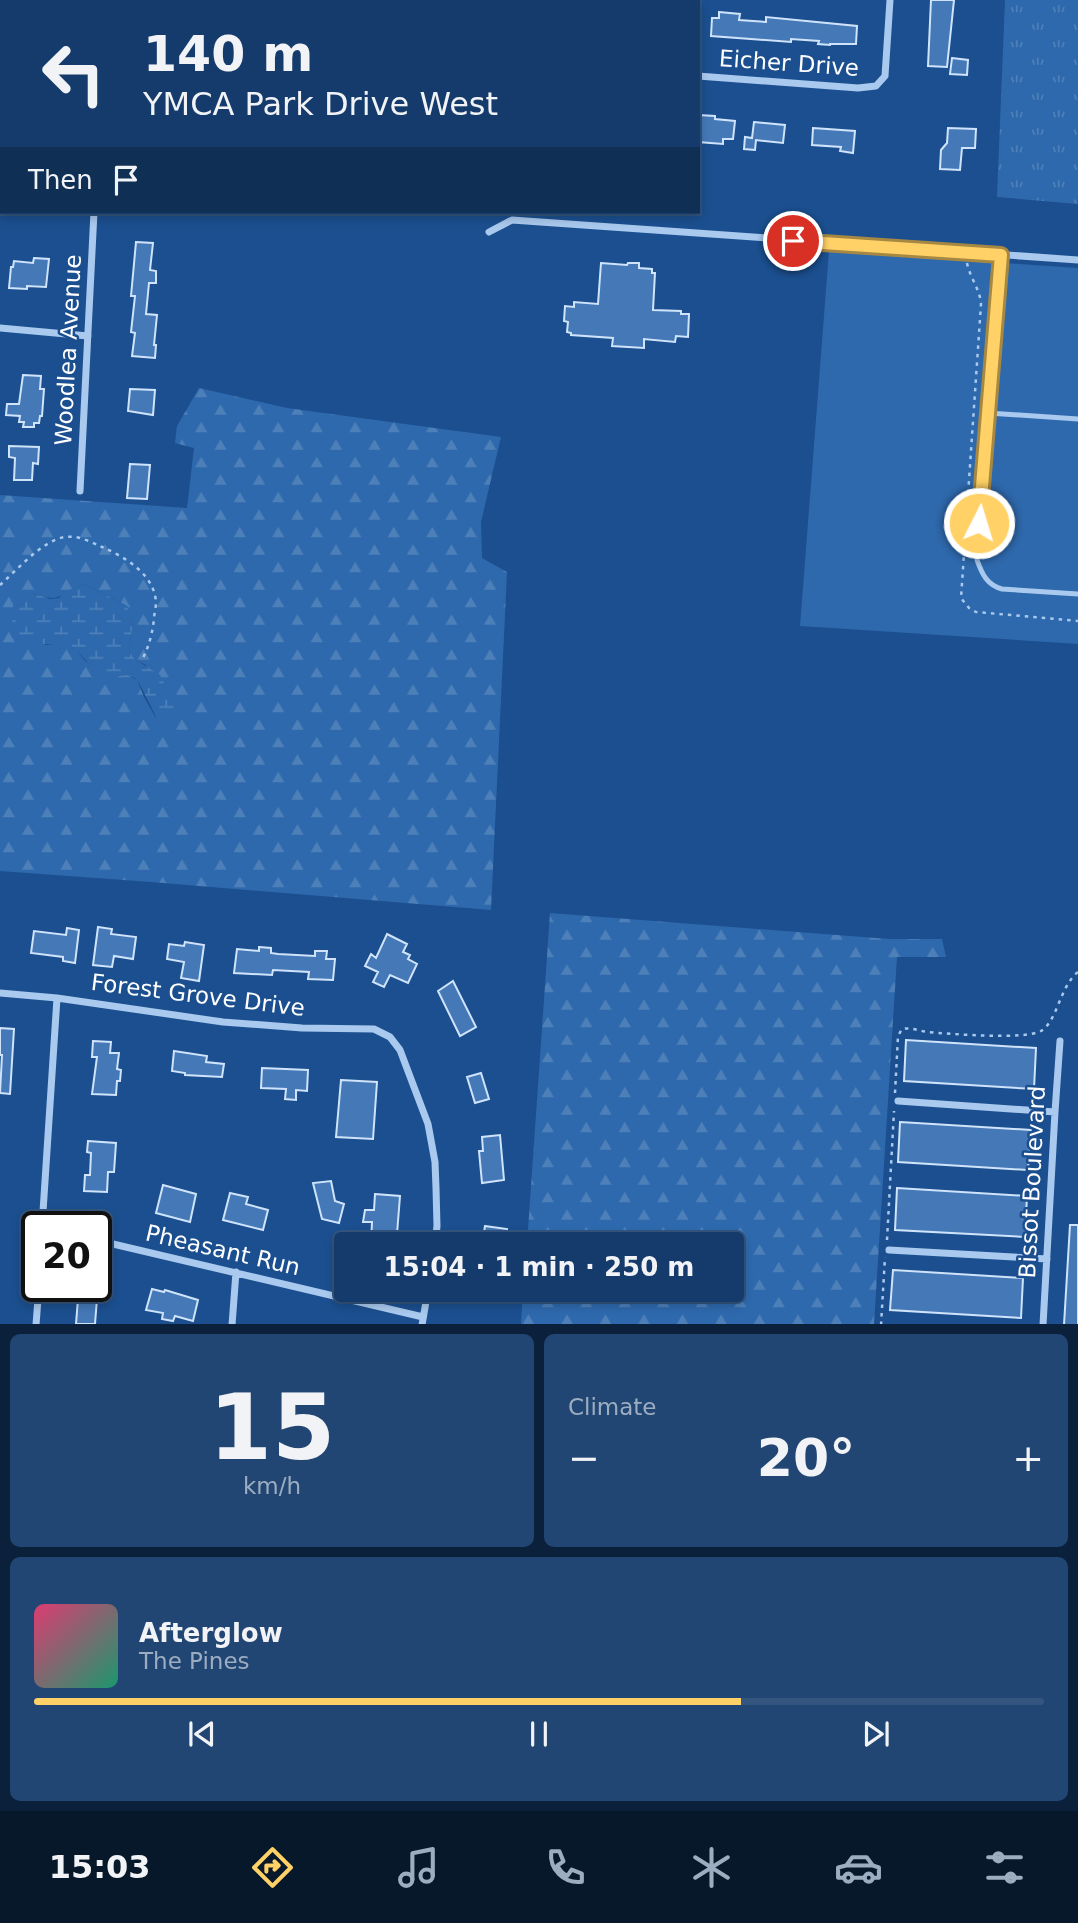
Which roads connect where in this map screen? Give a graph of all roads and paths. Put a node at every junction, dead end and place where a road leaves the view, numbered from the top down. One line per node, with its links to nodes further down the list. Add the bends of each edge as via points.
1 (890, 0): 2 (street, Eicher Drive, via 885,76 876,86)
2 (700, 76)
3 (94, 214): 8 (street, Woodlea Avenue)
4 (489, 232): 5 (street, via 512,220)
5 (1001, 255): 6 (street); 9 (lane)
6 (1078, 260)
7 (0, 328): 8 (street)
8 (88, 337): 11 (street, Woodlea Avenue)
9 (988, 413): 10 (lane); 13 (lane, via 977,546 981,572 1002,589)
10 (1078, 419)
11 (80, 491)
12 (0, 584): 14 (path, via 41,547 65,537 85,539 120,554 149,581 156,601 151,642)
13 (1078, 594)
14 (142, 660)
15 (0, 993): 16 (street, Forest Grove Drive)
16 (57, 998): 20 (street); 21 (street, Forest Grove Drive, via 223,1022 374,1029 390,1037 400,1050 428,1124 435,1162)
17 (1060, 1041): 19 (street, Bissot Boulevard)
18 (898, 1101): 19 (street)
19 (1055, 1112): 24 (street, Bissot Boulevard)
20 (43, 1211)
21 (436, 1232)
22 (112, 1244): 25 (street, Pheasant Run)
23 (889, 1250): 24 (street)
24 (1047, 1259): 31 (street, Bissot Boulevard)
25 (236, 1272): 28 (street, Pheasant Run); 30 (street)
26 (37, 1302): 29 (street)
27 (426, 1302): 28 (street)
28 (423, 1321)
29 (36, 1324)
30 (232, 1324)
31 (1043, 1324)

